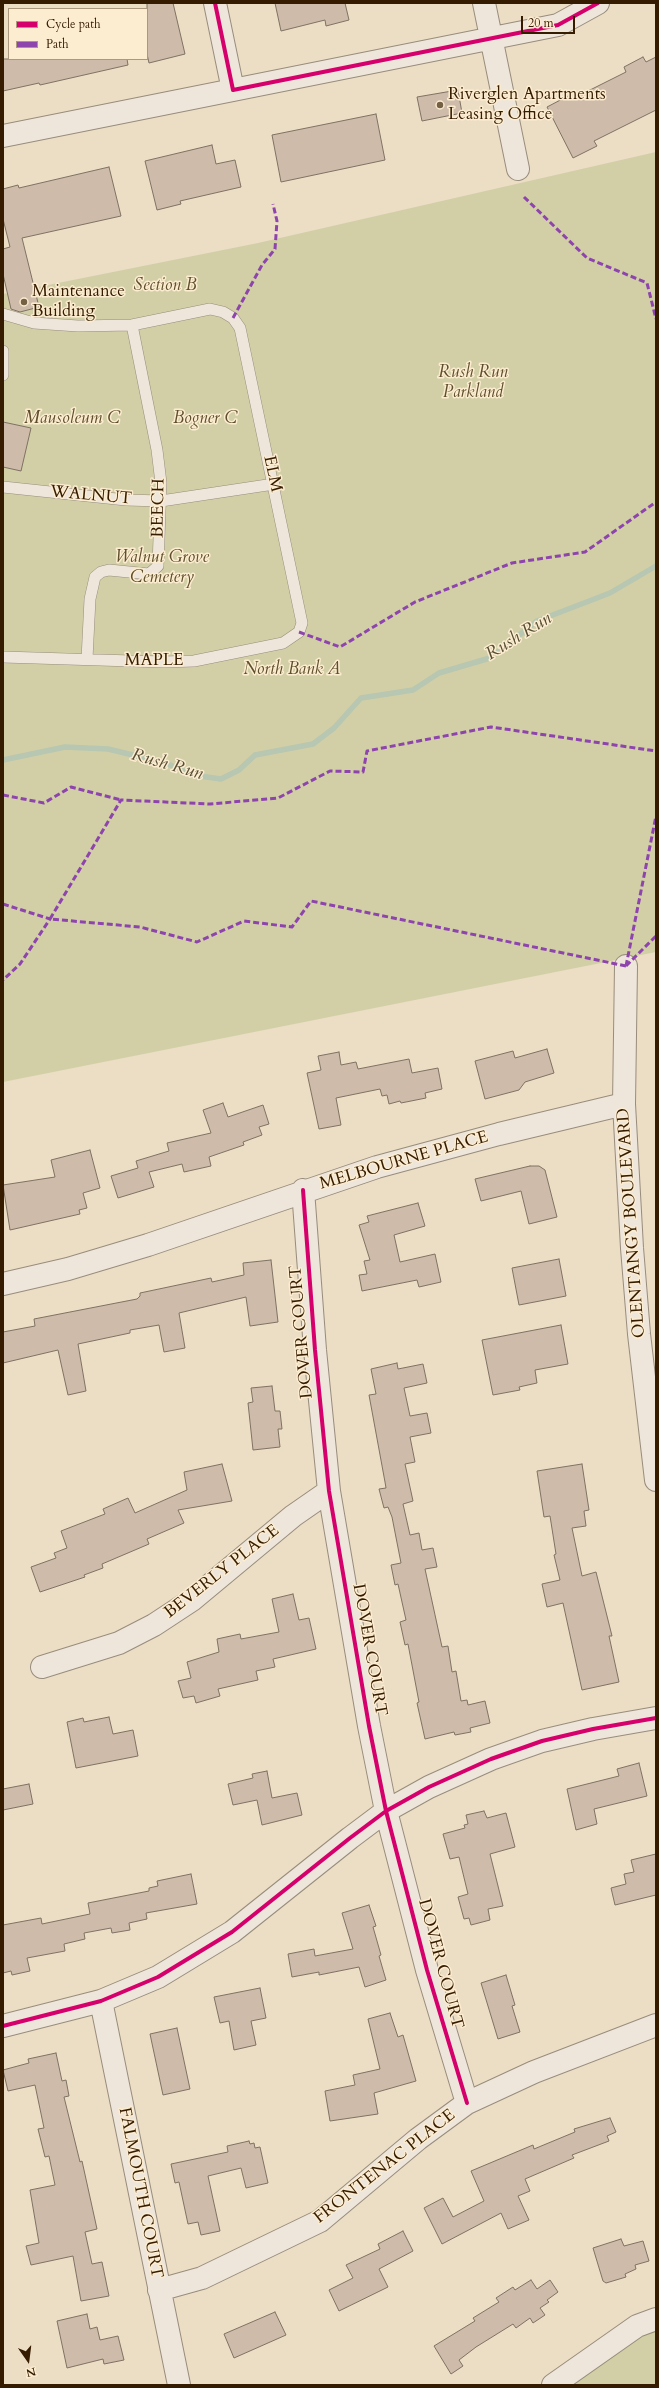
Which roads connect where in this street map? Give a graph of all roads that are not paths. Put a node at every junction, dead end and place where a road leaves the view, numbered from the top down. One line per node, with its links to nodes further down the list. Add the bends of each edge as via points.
1 (215, 3): 5 (street)
2 (484, 3): 4 (street)
3 (598, 3): 4 (street, via 558,25)
4 (492, 38): 5 (street); 7 (street)
5 (232, 90): 6 (street)
6 (3, 136)
7 (518, 169)
8 (3, 314): 9 (lane, via 34,323)
9 (132, 325): 12 (lane, ELM, via 210,309 233,318 240,328); 14 (lane, BEECH, via 157,450)
10 (3, 351): 11 (lane)
11 (3, 375)
12 (274, 484): 14 (lane, WALNUT); 15 (lane, ELM, via 298,596 302,623)
13 (3, 487): 14 (lane, WALNUT, via 126,500)
14 (161, 501): 17 (lane, BEECH, via 158,566 154,571 142,574 109,570 101,572 95,578 90,599)
15 (299, 632): 17 (lane, MAPLE, via 293,638 270,647 194,661)
16 (3, 657): 17 (lane, MAPLE)
17 (87, 659)
18 (626, 966): 19 (street, OLENTANGY BOULEVARD)
19 (624, 1104): 20 (street, MELBOURNE PLACE, via 491,1136); 22 (street, OLENTANGY BOULEVARD, via 639,1334)
20 (304, 1190): 21 (street, MELBOURNE PLACE, via 148,1246); 23 (street, DOVER COURT, via 315,1350)
21 (3, 1284)
22 (656, 1480)
23 (329, 1492): 24 (street, BEVERLY PLACE, via 293,1516 192,1600 154,1625 119,1643); 26 (street, DOVER COURT)
24 (42, 1667)
25 (656, 1718): 26 (street, via 593,1729 491,1758 429,1787)
26 (386, 1812): 27 (street, via 232,1932 158,1977); 30 (street, DOVER COURT, via 426,1970)
27 (101, 2001): 28 (street); 31 (street, FALMOUTH COURT)
28 (3, 2026)
29 (656, 2026): 30 (street, FRONTENAC PLACE, via 534,2072)
30 (467, 2103): 31 (street, FRONTENAC PLACE, via 418,2139 320,2221 202,2278)
31 (160, 2290): 33 (street, FALMOUTH COURT)
32 (656, 2319): 34 (street, via 637,2326)
33 (179, 2385)
34 (553, 2385)

